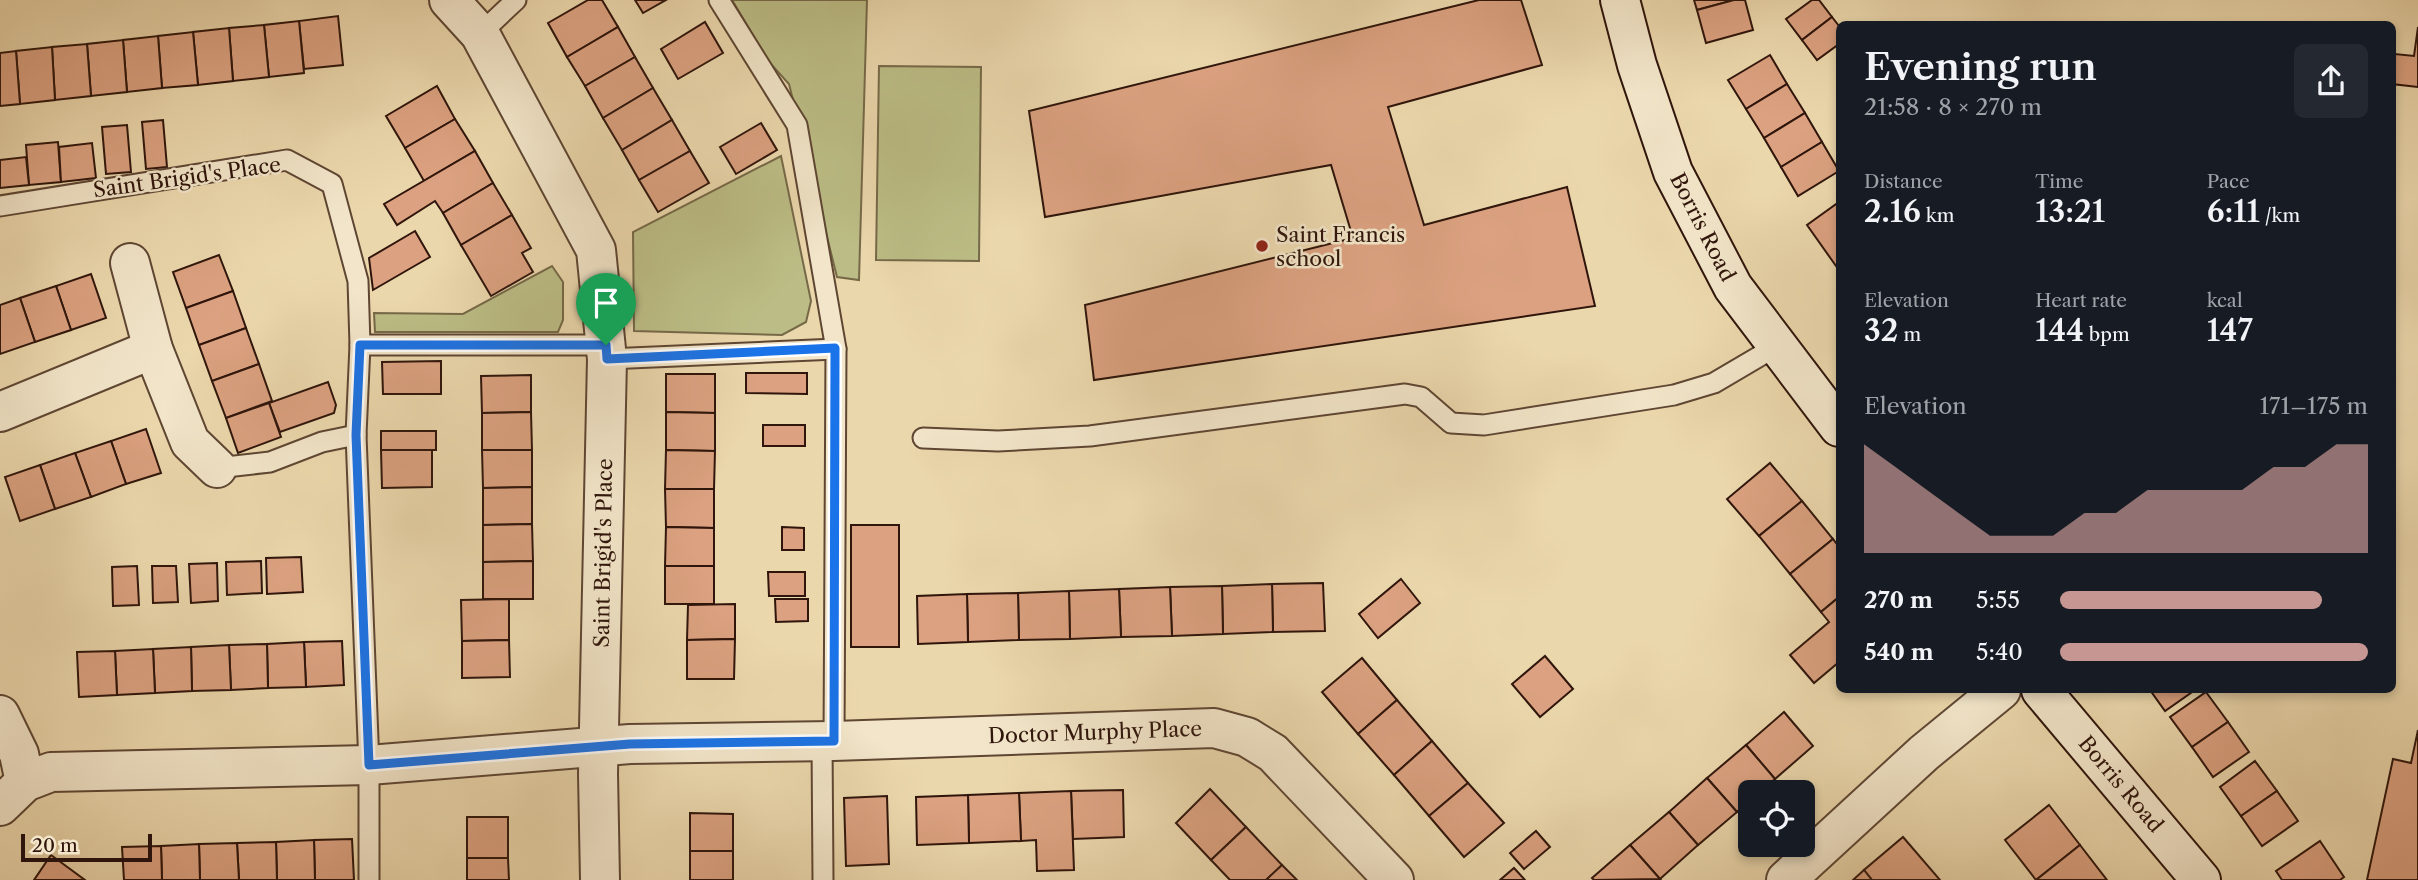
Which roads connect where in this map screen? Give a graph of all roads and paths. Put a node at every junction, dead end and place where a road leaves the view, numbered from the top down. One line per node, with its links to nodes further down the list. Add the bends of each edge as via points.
1 (449, 0): 5 (street, Saint Brigid's Place)
2 (516, 0): 5 (lane)
3 (719, 0): 10 (lane, via 797,125)
4 (1620, 0): 9 (street, Borris Road, via 1673,172 1733,287)
5 (480, 34): 12 (street, Saint Brigid's Place, via 596,250)
6 (0, 206): 8 (lane, Saint Brigid's Place, via 287,160 332,184 358,281)
7 (130, 263): 11 (street)
8 (360, 345): 12 (lane); 15 (lane, Saint Brigid's Place)
9 (1777, 346): 14 (street, Borris Road); 16 (lane, via 1714,383 1674,396 1484,425 1451,423 1421,397 1405,394 1090,436 998,441)
10 (835, 348): 12 (lane); 21 (lane)
11 (153, 349): 13 (street); 17 (street, via 190,442)
12 (607, 352): 22 (street, Saint Brigid's Place)
13 (0, 412)
14 (1836, 423)
15 (356, 435): 17 (lane, via 322,442 270,462); 23 (lane, Saint Brigid's Place)
16 (923, 438)
17 (217, 468)
18 (1997, 693): 29 (street, via 1924,753)
19 (2044, 693): 30 (street, Borris Road)
20 (0, 715): 24 (street, via 19,754)
21 (840, 740): 22 (street); 27 (lane); 28 (street, Doctor Murphy Place, via 1214,728 1247,737 1273,752)
22 (598, 747): 23 (street); 26 (street, Saint Brigid's Place)
23 (369, 765): 24 (street, via 51,772); 25 (lane, Saint Brigid's Place)
24 (12, 794)
25 (369, 880)
26 (600, 880)
27 (823, 880)
28 (1394, 880)
29 (1786, 880)
30 (2201, 880)

